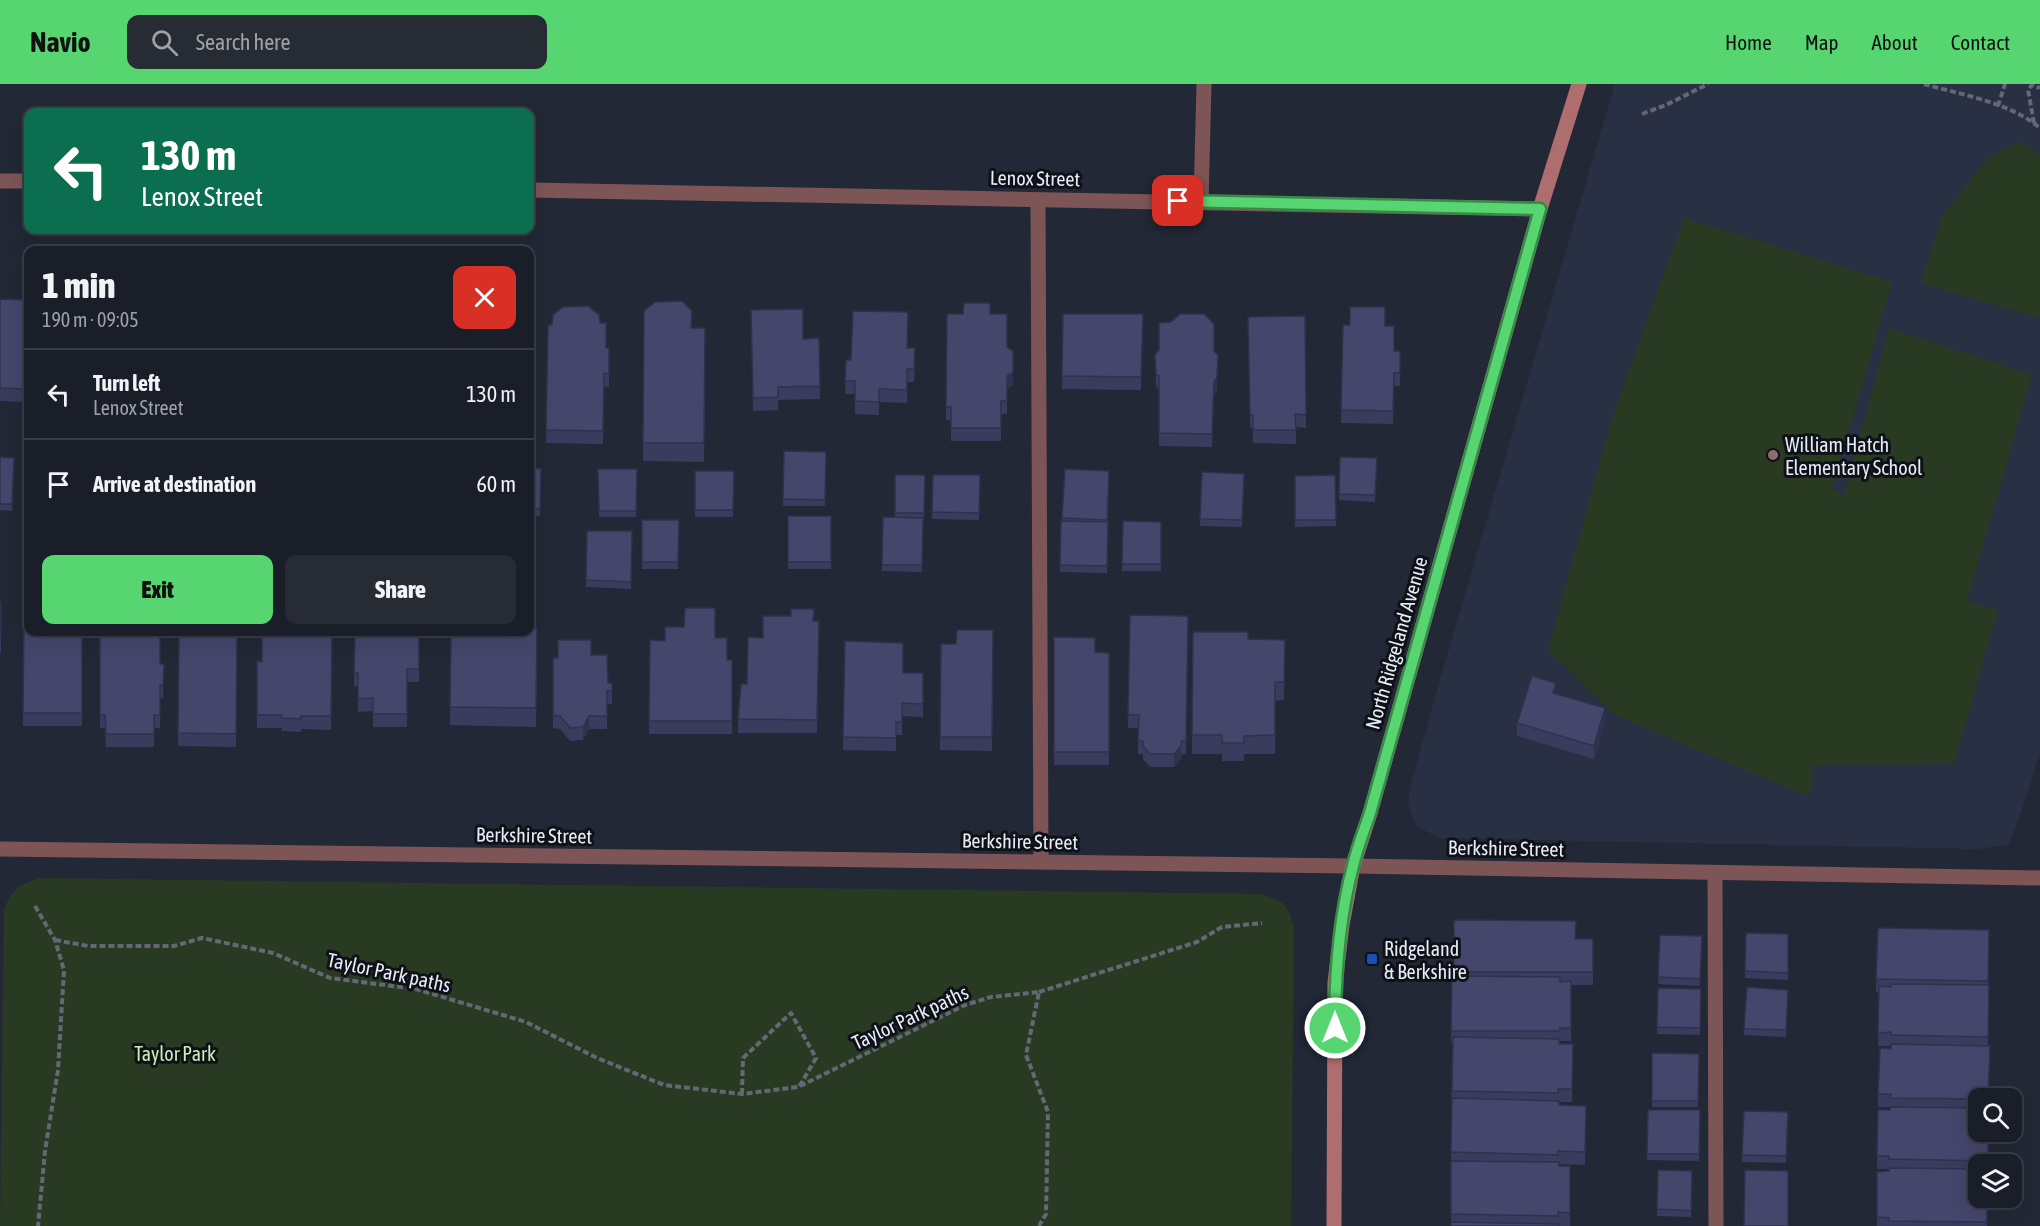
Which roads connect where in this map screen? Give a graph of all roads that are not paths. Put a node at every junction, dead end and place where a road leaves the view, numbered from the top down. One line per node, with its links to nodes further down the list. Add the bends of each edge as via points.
1 (1204, 84): 7 (street)
2 (1579, 84): 8 (street, North Ridgeland Avenue)
3 (0, 181): 4 (street)
4 (24, 181)
5 (534, 190): 6 (street, Lenox Street)
6 (1038, 200): 7 (street, Lenox Street); 10 (street)
7 (1202, 201): 8 (street, Lenox Street)
8 (1540, 209): 11 (street, North Ridgeland Avenue)
9 (0, 849): 10 (street, Berkshire Street)
10 (1041, 862): 11 (street, Berkshire Street)
11 (1353, 866): 12 (street, Berkshire Street); 14 (street, North Ridgeland Avenue, via 1335,983)
12 (1715, 873): 13 (street, Berkshire Street); 15 (street)
13 (2040, 878)
14 (1334, 1226)
15 (1716, 1226)

